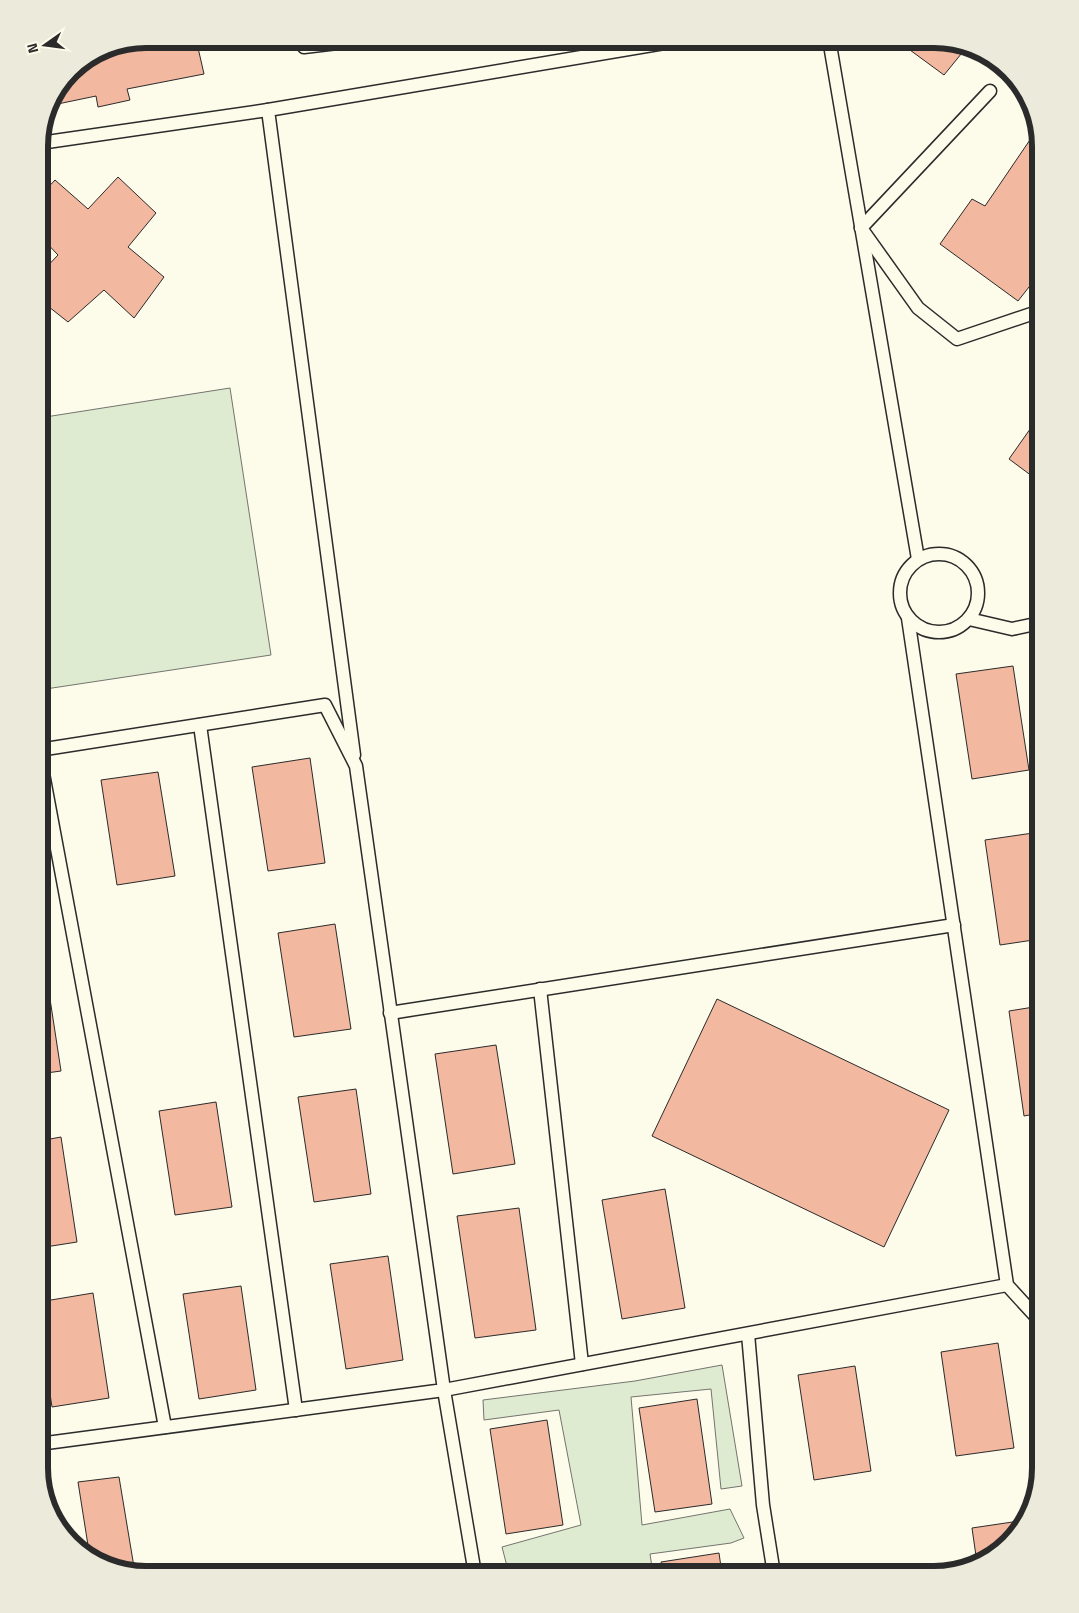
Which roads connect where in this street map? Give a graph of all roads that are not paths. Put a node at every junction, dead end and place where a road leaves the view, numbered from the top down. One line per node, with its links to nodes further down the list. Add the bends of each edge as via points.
1 (635, 48): 4 (lane)
2 (831, 48): 6 (lane)
3 (990, 91): 6 (lane)
4 (268, 110): 5 (lane); 14 (lane)
5 (48, 142)
6 (861, 228): 7 (lane, via 918,308 957,339); 8 (lane)
7 (1032, 314)
8 (918, 560): 9 (lane, via 902,580 902,606); 10 (lane, via 929,555 954,556 973,572 979,596)
9 (908, 618): 10 (lane, via 928,631 939,632 950,631); 16 (lane)
10 (969, 619): 11 (lane, via 1012,629)
11 (1032, 625)
12 (200, 725): 13 (lane); 14 (lane, via 325,705); 24 (lane)
13 (48, 750)
14 (356, 767): 18 (lane)
15 (48, 799): 25 (lane)
16 (954, 925): 17 (lane); 19 (lane)
17 (540, 990): 18 (lane); 22 (lane)
18 (390, 1013): 23 (lane)
19 (1007, 1285): 20 (lane); 21 (lane)
20 (1032, 1312)
21 (748, 1334): 22 (lane); 28 (lane, via 763,1506)
22 (582, 1364): 23 (lane)
23 (444, 1390): 24 (lane); 27 (lane)
24 (296, 1410): 25 (lane)
25 (165, 1427): 26 (lane)
26 (48, 1443)
27 (474, 1565)
28 (773, 1566)

